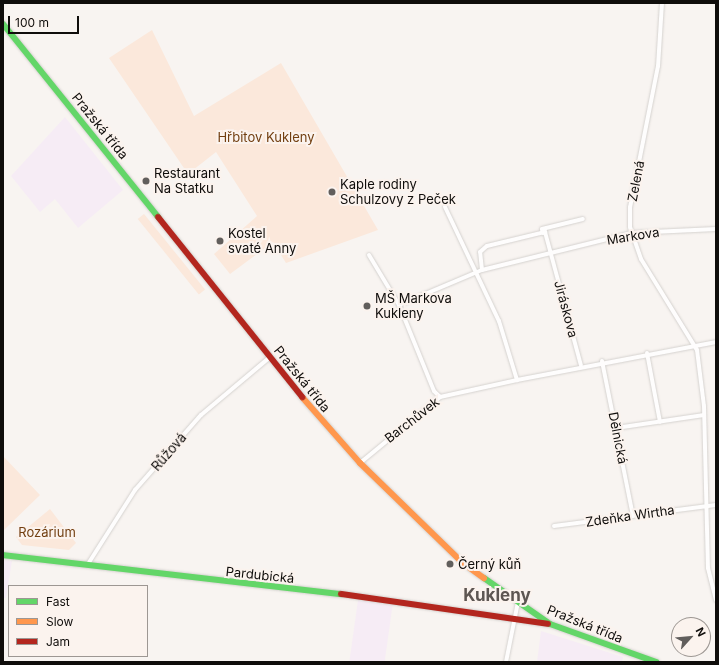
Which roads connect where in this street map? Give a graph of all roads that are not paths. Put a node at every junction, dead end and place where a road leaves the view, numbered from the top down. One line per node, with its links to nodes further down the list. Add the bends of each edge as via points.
1 (662, 3): 7 (street, Zelená, via 658,66 630,207)
2 (3, 24): 16 (street, Pražská třída)
3 (445, 207): 11 (street)
4 (583, 219): 6 (street, via 542,228)
5 (716, 229): 7 (street, Markova)
6 (543, 233): 8 (street); 10 (street, via 486,246 480,252)
7 (631, 234): 8 (street, Markova); 14 (street, Zelená, via 644,265)
8 (551, 253): 10 (street, Markova); 18 (street, Jiráskova)
9 (369, 256): 12 (street)
10 (482, 270): 11 (street, Markova)
11 (474, 272): 12 (street, Markova); 19 (street, via 499,321)
12 (399, 305): 20 (street, via 434,391)
13 (716, 342): 14 (street)
14 (695, 343): 15 (street); 21 (street, Zelená)
15 (647, 353): 17 (street); 22 (street)
16 (270, 357): 24 (street, Pražská třída); 30 (street, Růžová, via 201,415 150,473 92,553)
17 (602, 361): 18 (street); 23 (street, Dělnická)
18 (582, 365): 19 (street)
19 (519, 380): 20 (street, Barchůvek)
20 (440, 397): 24 (street, Barchůvek)
21 (704, 415): 22 (street); 26 (street, Zelená)
22 (660, 422): 23 (street)
23 (616, 428): 27 (street, Dělnická)
24 (360, 463): 32 (street, Pražská třída, via 463,563)
25 (716, 504): 26 (street, Zdeňka Wirtha)
26 (706, 506): 27 (street, Zdeňka Wirtha); 31 (street, Zelená, via 708,568)
27 (633, 516): 28 (street, Zdeňka Wirtha)
28 (554, 526)
29 (3, 555): 30 (street, Pardubická)
30 (88, 564): 33 (street, Pardubická)
31 (716, 600)
32 (518, 602): 33 (street); 34 (street, Pražská třída)
33 (514, 618): 34 (street, Pardubická); 35 (street)
34 (550, 624): 36 (street, Pražská třída)
35 (506, 662)
36 (656, 662)

